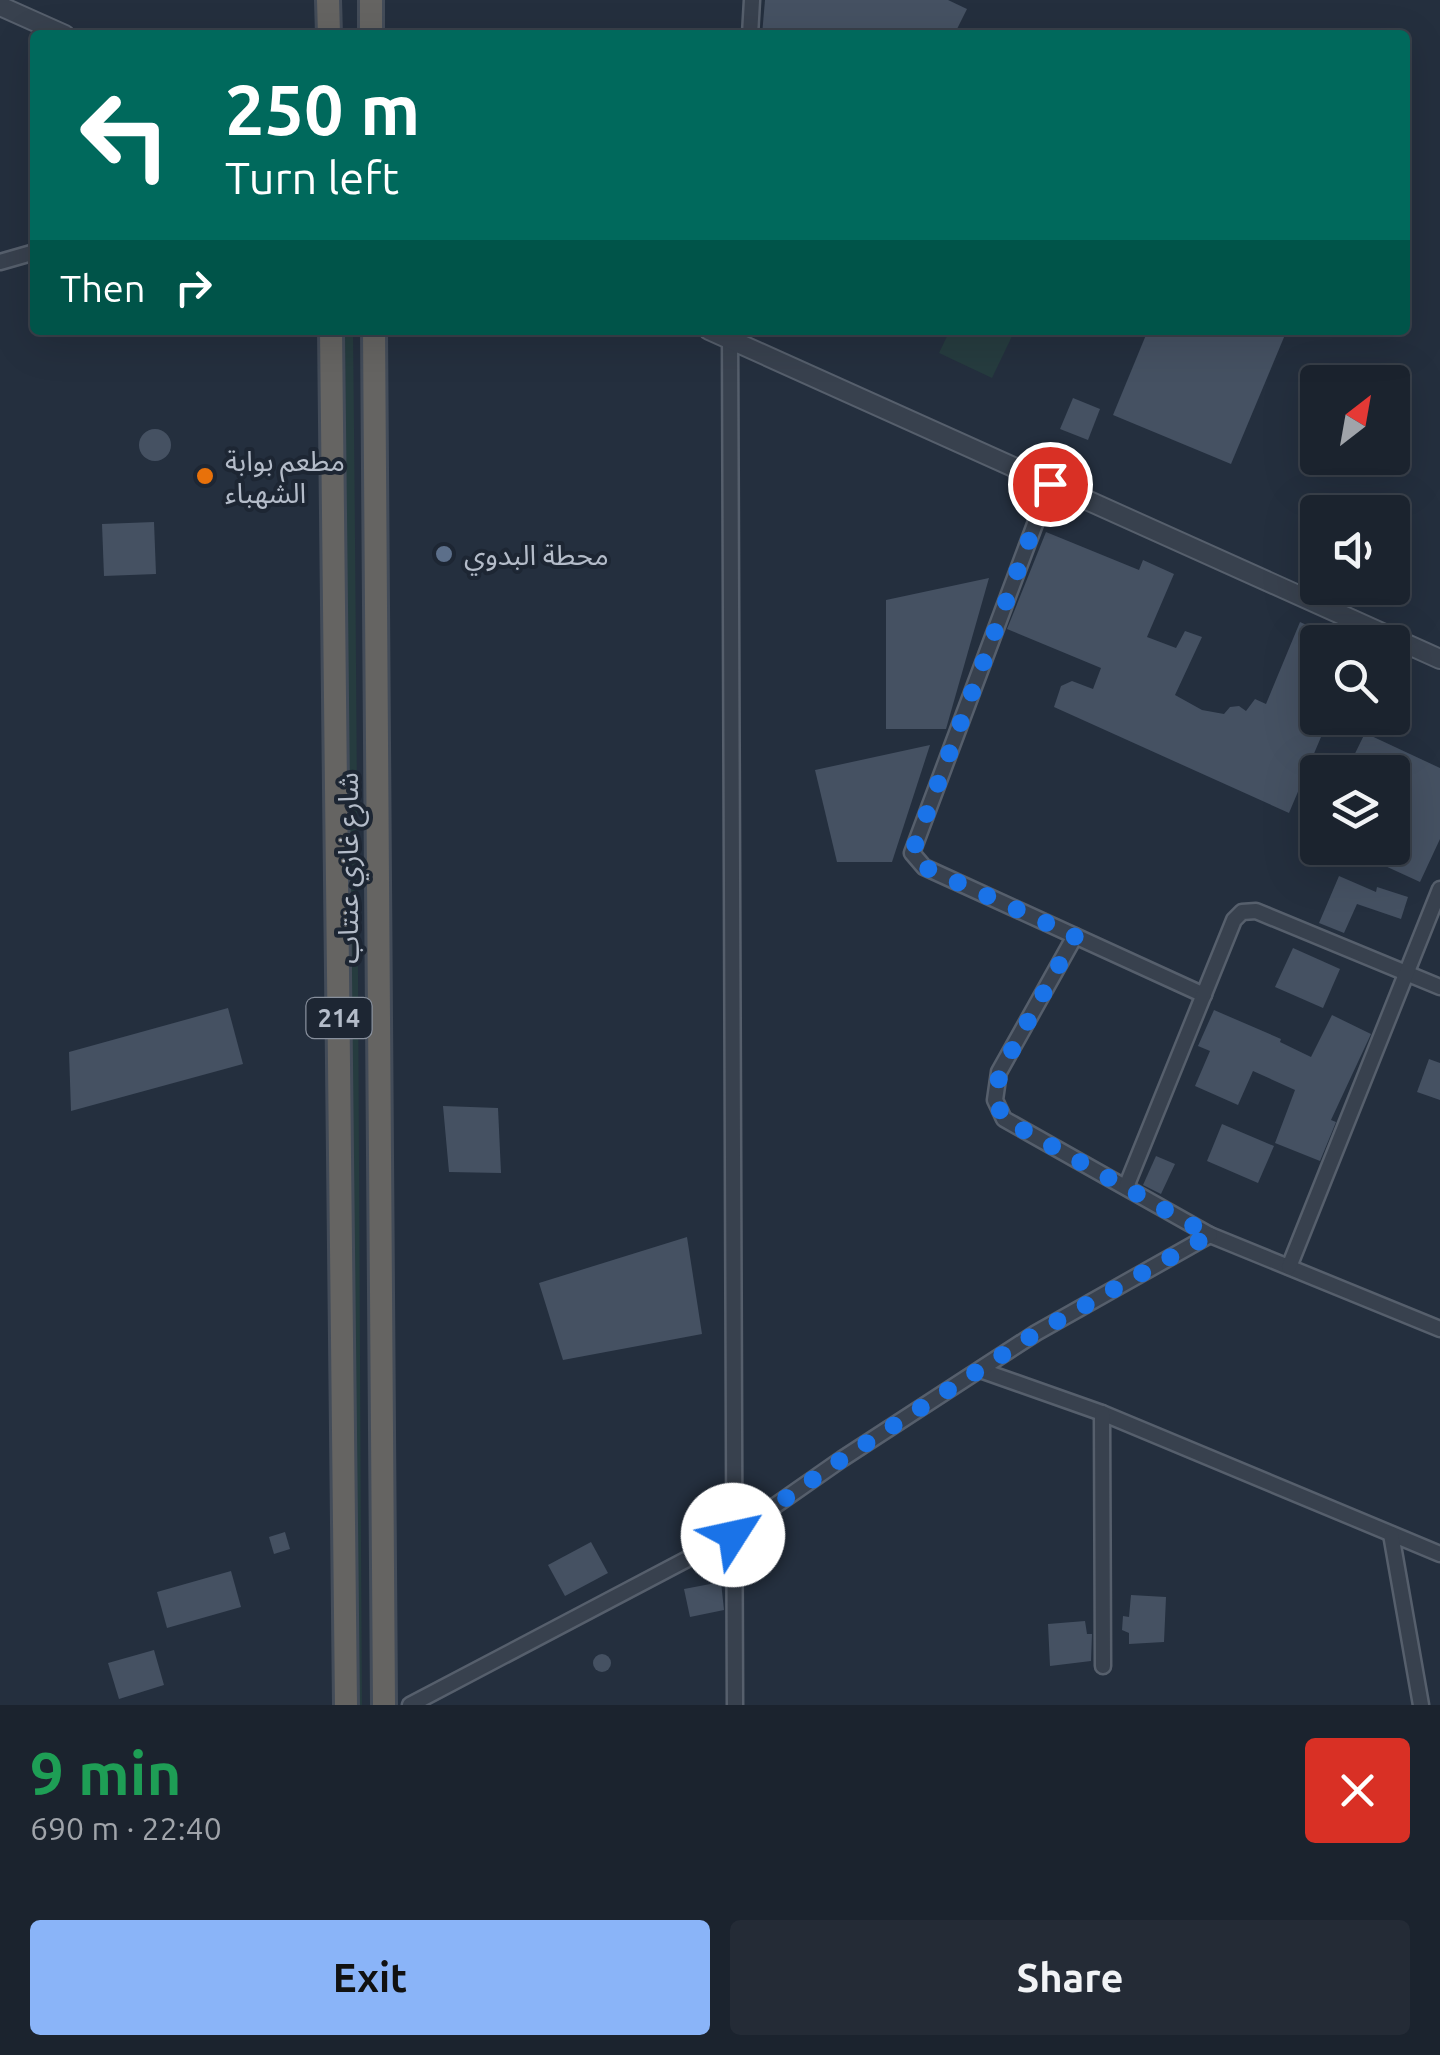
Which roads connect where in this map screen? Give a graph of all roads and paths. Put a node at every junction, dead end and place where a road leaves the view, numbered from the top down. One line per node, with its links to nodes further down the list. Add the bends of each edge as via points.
1 (328, 0): 6 (highway)
2 (371, 0): 7 (highway)
3 (752, 0): 8 (street)
4 (0, 6): 5 (street)
5 (54, 30)
6 (329, 30)
7 (371, 30)
8 (750, 30)
9 (30, 253): 10 (street)
10 (0, 262)
11 (331, 335): 31 (highway, 214)
12 (374, 335): 32 (highway, شارع غازي عنتاب / 214)
13 (730, 335): 14 (street); 28 (street)
14 (1050, 484): 15 (street); 17 (street, via 912,853 924,867)
15 (1440, 659)
16 (1440, 889): 18 (street)
17 (1075, 936): 20 (street); 21 (street, via 1000,1072 995,1100 1004,1119)
18 (1406, 972): 19 (street); 20 (street, via 1246,911 1234,920); 23 (street)
19 (1440, 986)
20 (1204, 995): 21 (street)
21 (1126, 1188): 22 (street)
22 (1210, 1235): 23 (street); 25 (street)
23 (1288, 1267): 24 (street)
24 (1440, 1328)
25 (980, 1370): 26 (street); 28 (street)
26 (1102, 1413): 27 (street); 30 (street)
27 (1391, 1534): 29 (street); 35 (street)
28 (733, 1535): 33 (street); 34 (street)
29 (1440, 1554)
30 (1103, 1666)
31 (346, 1705)
32 (384, 1705)
33 (410, 1705)
34 (735, 1705)
35 (1421, 1705)

